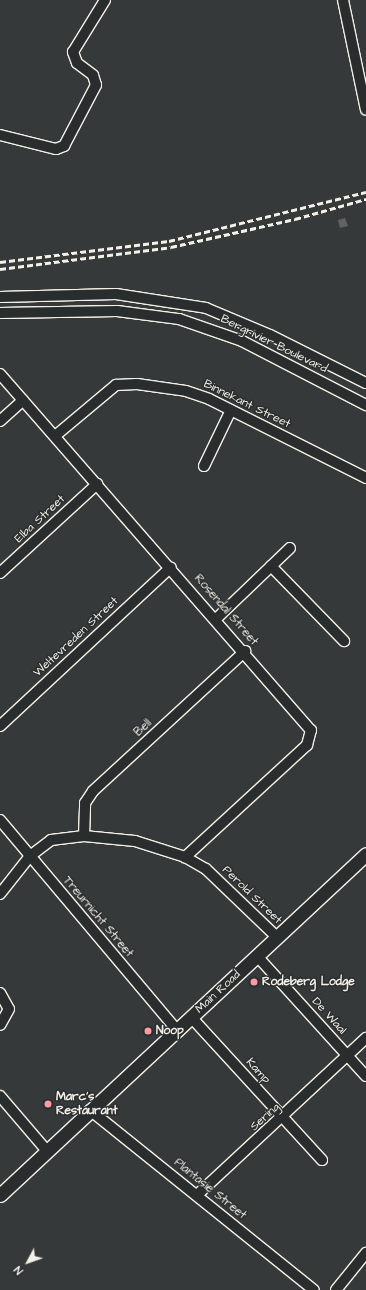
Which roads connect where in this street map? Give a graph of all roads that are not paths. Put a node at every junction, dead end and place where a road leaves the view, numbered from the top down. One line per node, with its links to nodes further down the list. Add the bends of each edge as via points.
1 (105, 0): 4 (street, via 73,52 77,63 95,78 96,85 64,146 56,149)
2 (343, 0): 3 (street)
3 (366, 110)
4 (0, 135)
5 (0, 296): 8 (street, Bergrivier Boulevard, via 116,294 193,305 253,327)
6 (0, 313): 10 (street, Bergrivier Boulevard, via 117,311 179,319 242,341)
7 (0, 374): 9 (street, Rosendal Street)
8 (366, 383)
9 (23, 400): 12 (street); 13 (street, Rosendal Street)
10 (366, 405)
11 (231, 410): 13 (street, Binnekant Street, via 192,393 124,384 108,391); 14 (street); 15 (street, Binnekant Street)
12 (0, 421)
13 (55, 436): 16 (street, Rosendal Street)
14 (204, 466)
15 (366, 478)
16 (97, 484): 19 (street, Rosendal Street); 20 (street, Elba Street)
17 (290, 548): 18 (street)
18 (272, 566): 21 (street); 22 (street)
19 (171, 567): 21 (street, Rosendal Street); 24 (street, Weltevreden Street)
20 (0, 573)
21 (216, 618): 23 (street, Rosendal Street)
22 (344, 641)
23 (245, 651): 26 (street, Bell, via 90,794 85,803); 29 (street, Rosendal Street, via 308,723 310,740)
24 (0, 726)
25 (0, 820): 28 (street, Treurnicht Street)
26 (84, 836): 28 (street, Perold Street, via 51,840); 29 (street, Perold Street, via 135,841)
27 (366, 854): 31 (main road, Main Road)
28 (30, 856): 30 (street, Perold Street); 36 (street, Treurnicht Street)
29 (185, 857): 31 (street, Perold Street, via 226,885)
30 (0, 894)
31 (277, 937): 32 (main road, Main Road)
32 (257, 956): 34 (main road, Main Road); 38 (street, De Waal)
33 (0, 993): 35 (street, via 9,1009)
34 (191, 1017): 36 (main road, Main Road); 42 (street, Kamp)
35 (0, 1025)
36 (177, 1030): 41 (main road, Main Road)
37 (366, 1038): 38 (street, Sering)
38 (347, 1056): 39 (street, De Waal); 42 (street, Sering)
39 (366, 1076)
40 (0, 1096): 43 (street)
41 (90, 1110): 43 (main road, Main Road); 46 (street, Plantasie Street)
42 (284, 1118): 44 (street, Kamp); 46 (street, Sering)
43 (47, 1151): 45 (main road, Main Road)
44 (322, 1160)
45 (0, 1195)
46 (197, 1195): 49 (street, Plantasie Street)
47 (366, 1253): 48 (street)
48 (338, 1288)
49 (314, 1290)

